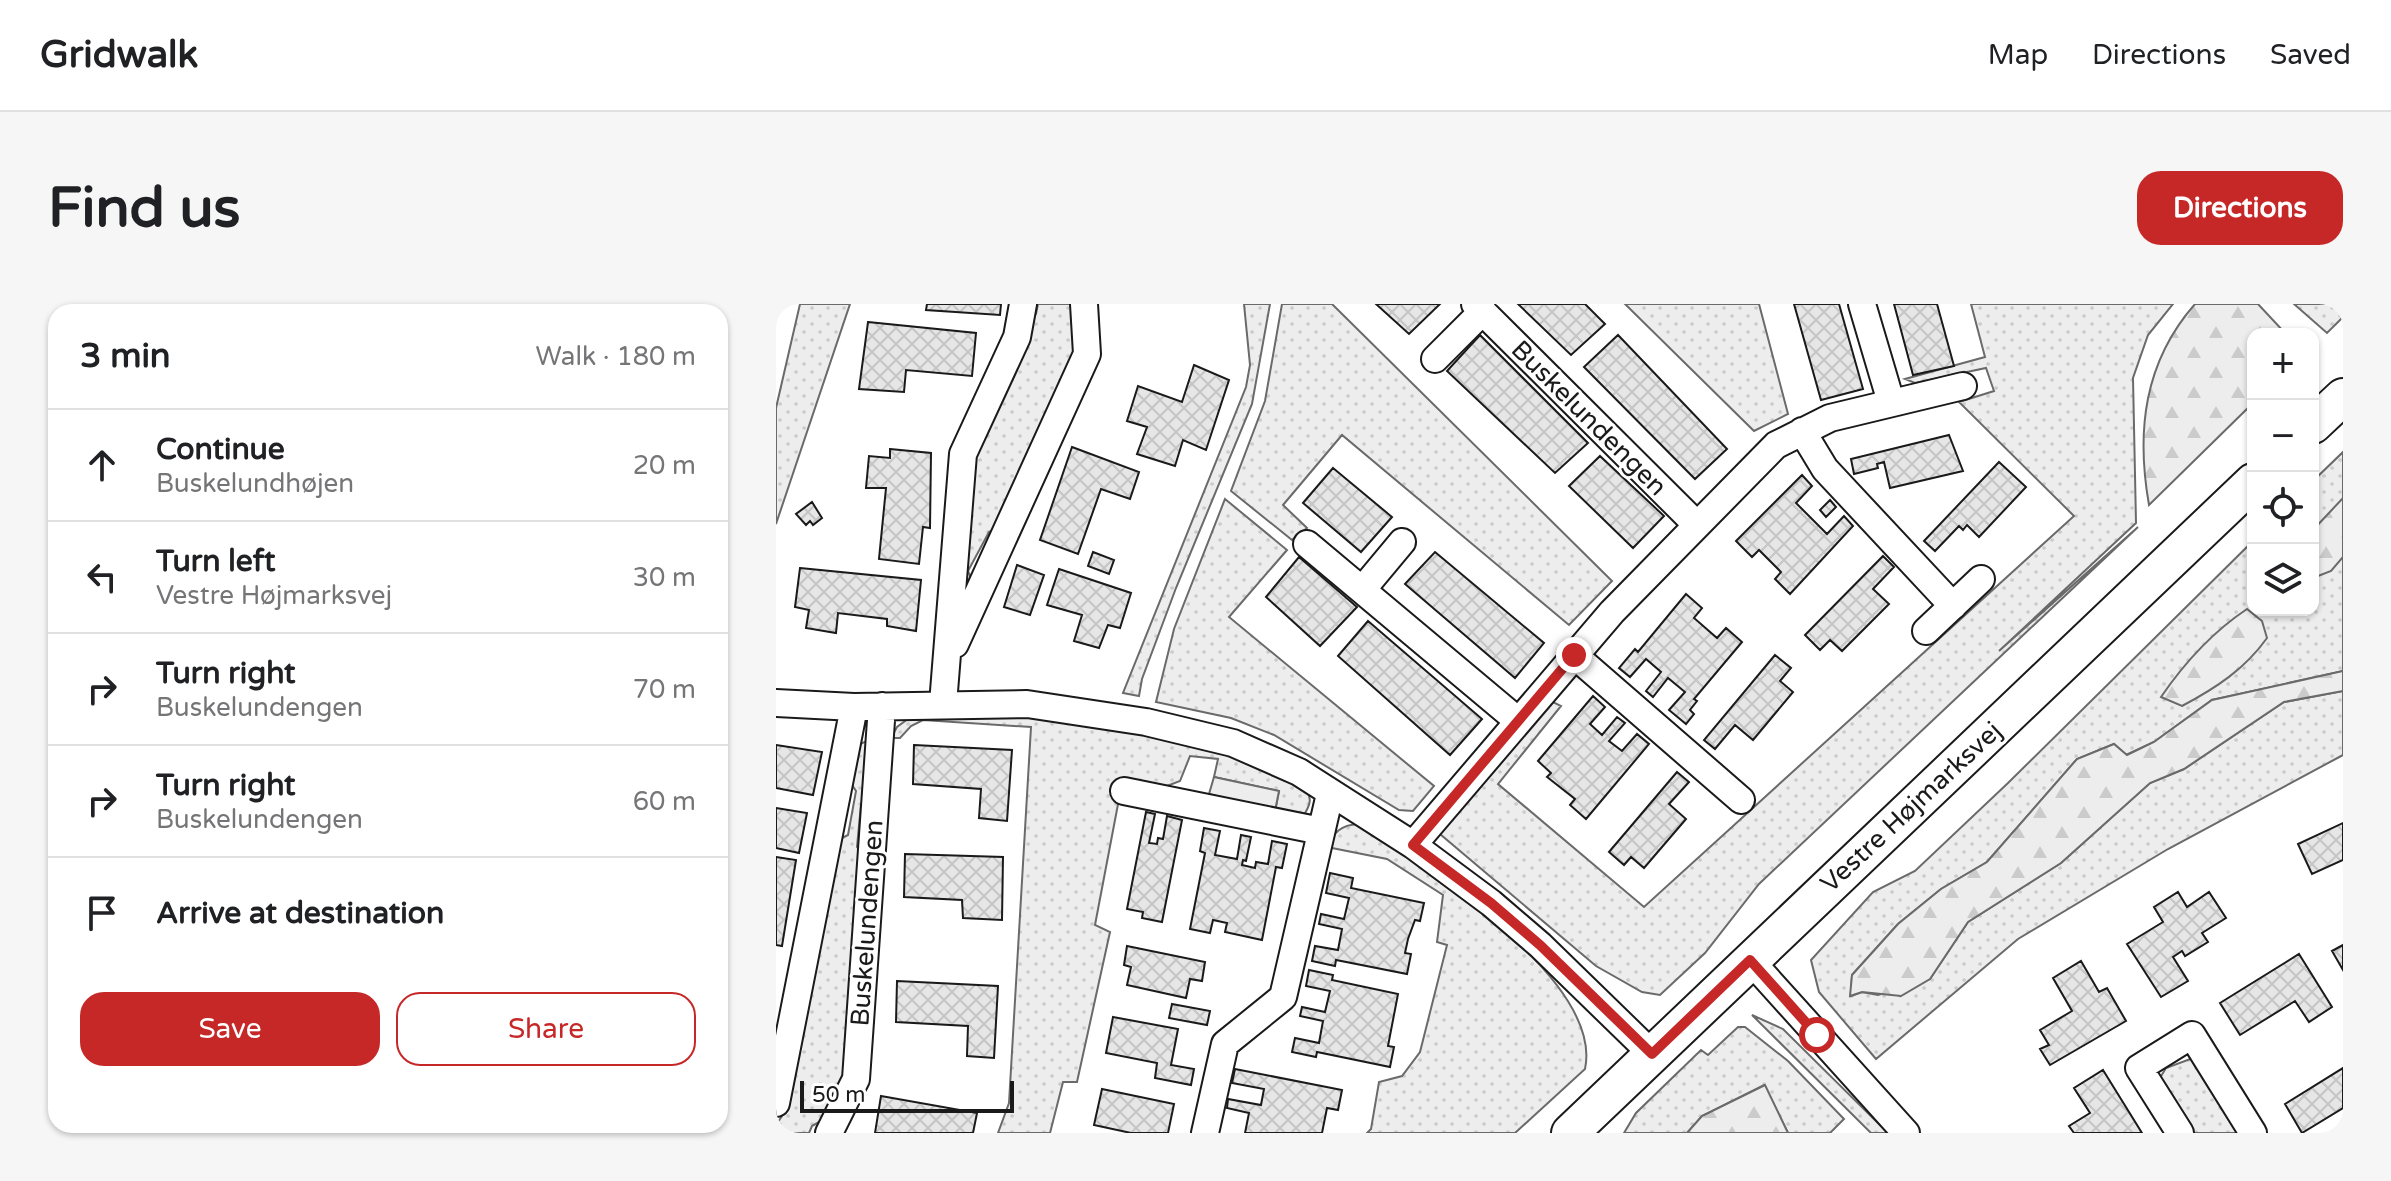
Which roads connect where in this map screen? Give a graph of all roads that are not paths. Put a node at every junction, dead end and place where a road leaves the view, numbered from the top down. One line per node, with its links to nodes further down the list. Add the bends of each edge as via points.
1 (1023, 304): 20 (street, via 1017,337 963,454)
2 (1084, 304): 20 (street, via 1087,354)
3 (1862, 304): 8 (street)
4 (1479, 308): 5 (street, Buskelundengen); 12 (street, Buskelundengen)
5 (1435, 359)
6 (1963, 386): 8 (street)
7 (2343, 397): 9 (street)
8 (1891, 402): 10 (street)
9 (2319, 419)
10 (1802, 431): 12 (street, via 1765,455); 17 (street, via 1825,469)
11 (2247, 488): 31 (street, Vestre Højmarksvej)
12 (1696, 524): 19 (street)
13 (1402, 542): 16 (street)
14 (1307, 544): 16 (street)
15 (1981, 579): 17 (street)
16 (1362, 590): 25 (street)
17 (1953, 606): 18 (street)
18 (1926, 631)
19 (1574, 655): 25 (street); 28 (street)
20 (947, 662): 22 (street)
21 (776, 703): 24 (street)
22 (943, 704): 23 (street); 27 (street, via 1027,704 1146,722 1233,743 1299,772)
23 (882, 706): 24 (street); 34 (street, Buskelundengen, via 856,1079)
24 (854, 707): 33 (street, Buskelundengen)
25 (1517, 720): 30 (street)
26 (1124, 791): 29 (street)
27 (1330, 794): 29 (street); 30 (street)
28 (1741, 800)
29 (1321, 831): 35 (street, via 1283,997 1225,1044)
30 (1413, 845): 32 (street, via 1540,945)
31 (1750, 960): 32 (street, Vestre Højmarksvej); 37 (street)
32 (1652, 1054): 36 (street, Vestre Højmarksvej)
33 (776, 1103)
34 (829, 1133)
35 (1205, 1133)
36 (1570, 1133)
37 (1906, 1133)
38 (2180, 1133): 39 (street, via 2139,1068 2192,1035)
39 (2253, 1133)

